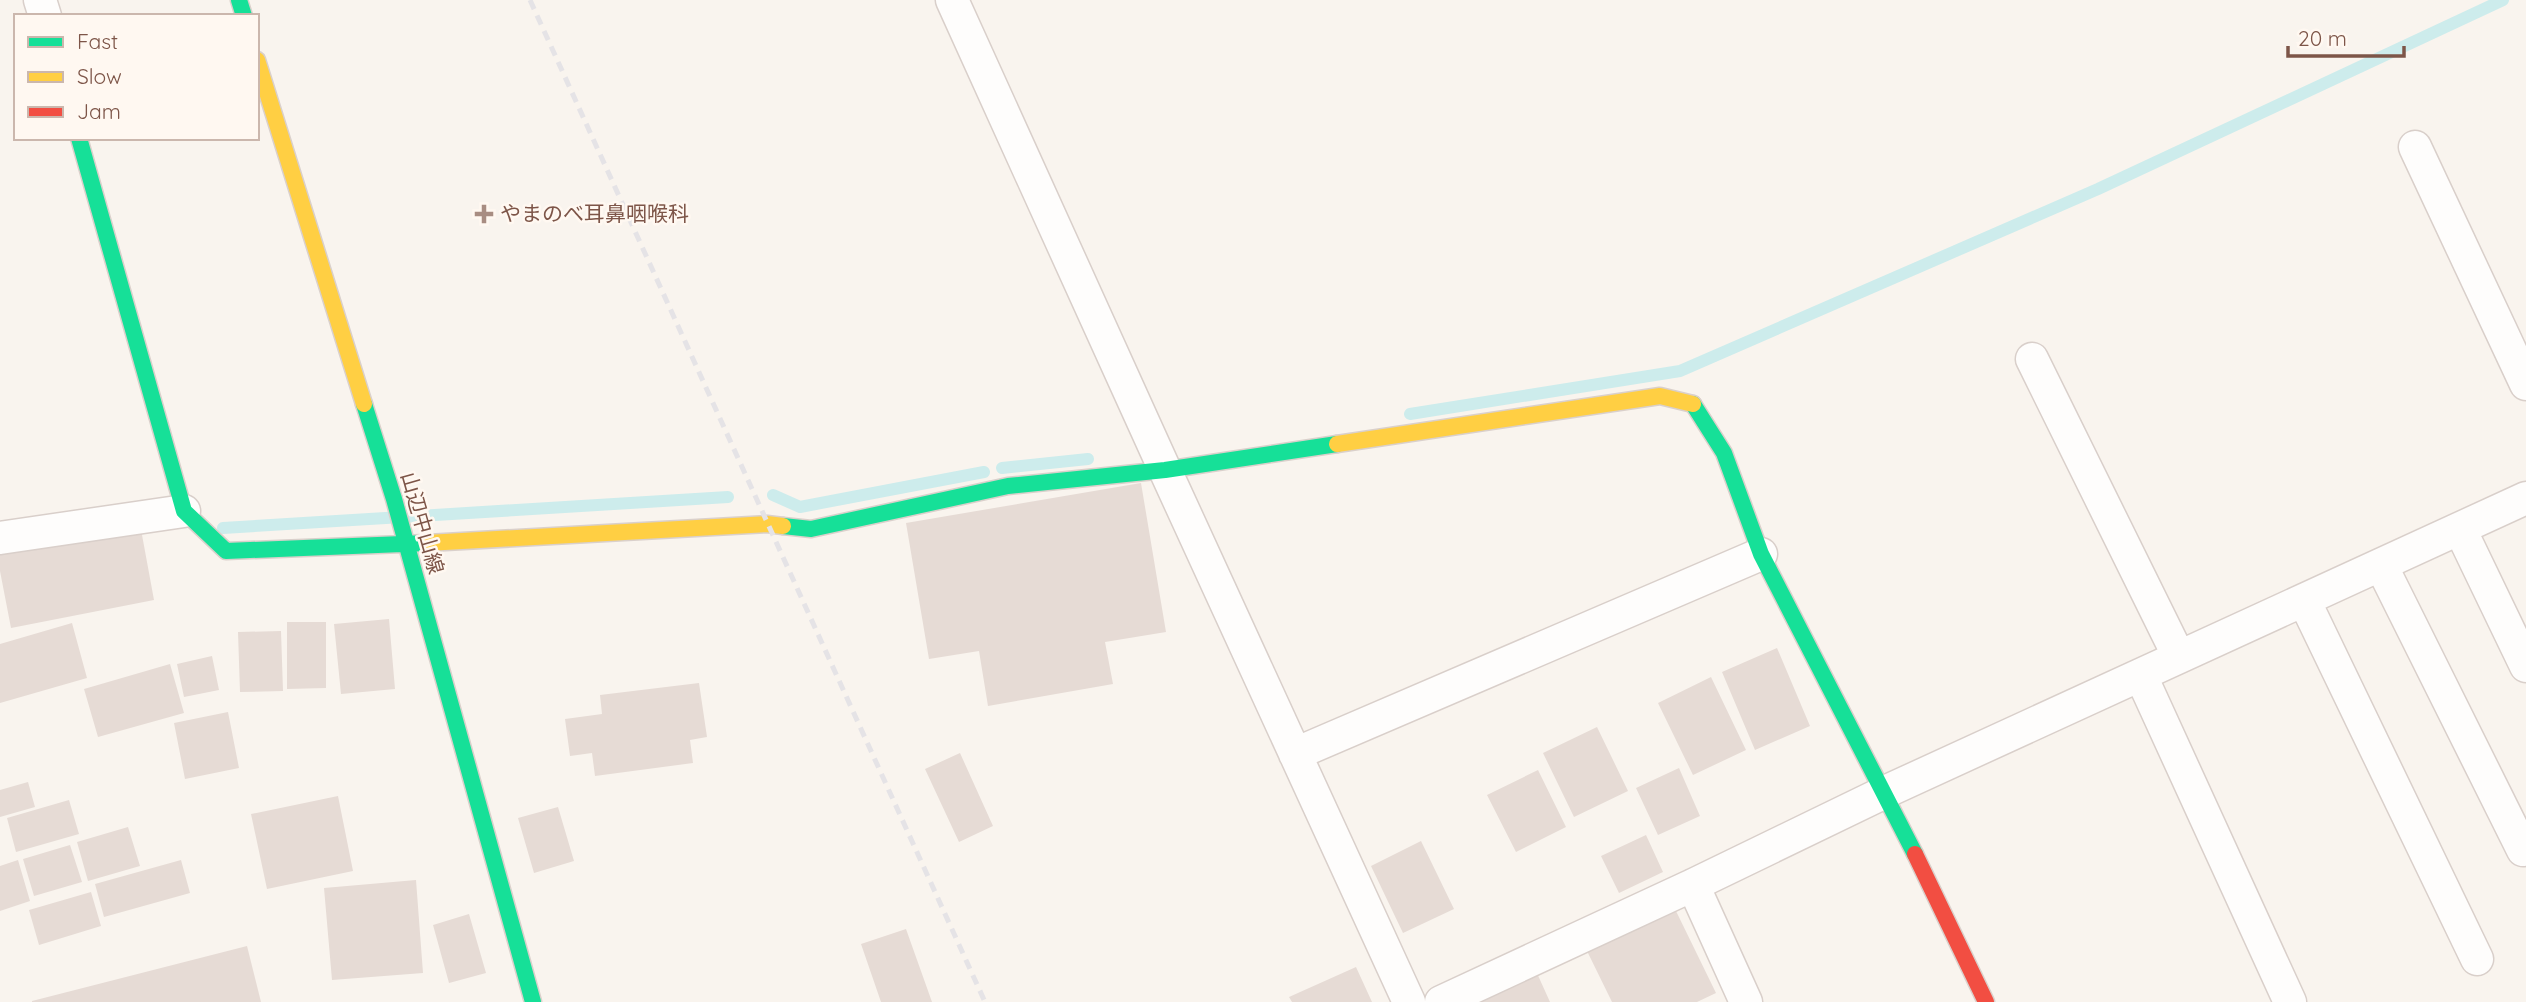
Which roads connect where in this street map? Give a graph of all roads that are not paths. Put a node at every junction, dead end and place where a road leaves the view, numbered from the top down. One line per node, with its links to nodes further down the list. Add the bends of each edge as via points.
1 (952, 0): 7 (street)
2 (259, 66): 12 (street, 山辺中山線)
3 (80, 140): 9 (street)
4 (2415, 146): 6 (street)
5 (2032, 359): 16 (street)
6 (2526, 384)
7 (1165, 470): 12 (street, via 1007,486 811,528 767,524); 13 (street, via 1660,396 1695,404 1724,453); 19 (street)
8 (2526, 498): 10 (street)
9 (184, 511): 11 (street); 12 (street, via 226,551)
10 (2460, 529): 14 (street); 17 (street)
11 (0, 538)
12 (407, 544): 24 (street, 山辺中山線)
13 (1761, 554): 19 (street); 20 (street)
14 (2381, 565): 15 (street); 21 (street)
15 (2304, 600): 16 (street); 23 (street)
16 (2179, 657): 18 (street)
17 (2526, 666)
18 (2141, 676): 20 (street); 29 (street)
19 (1295, 754): 25 (street)
20 (1885, 792): 22 (street); 28 (street)
21 (2523, 850)
22 (1693, 885): 26 (street); 27 (street)
23 (2477, 958)
24 (533, 1002)
25 (1409, 1002)
26 (1441, 1002)
27 (1746, 1002)
28 (1986, 1002)
29 (2290, 1002)

